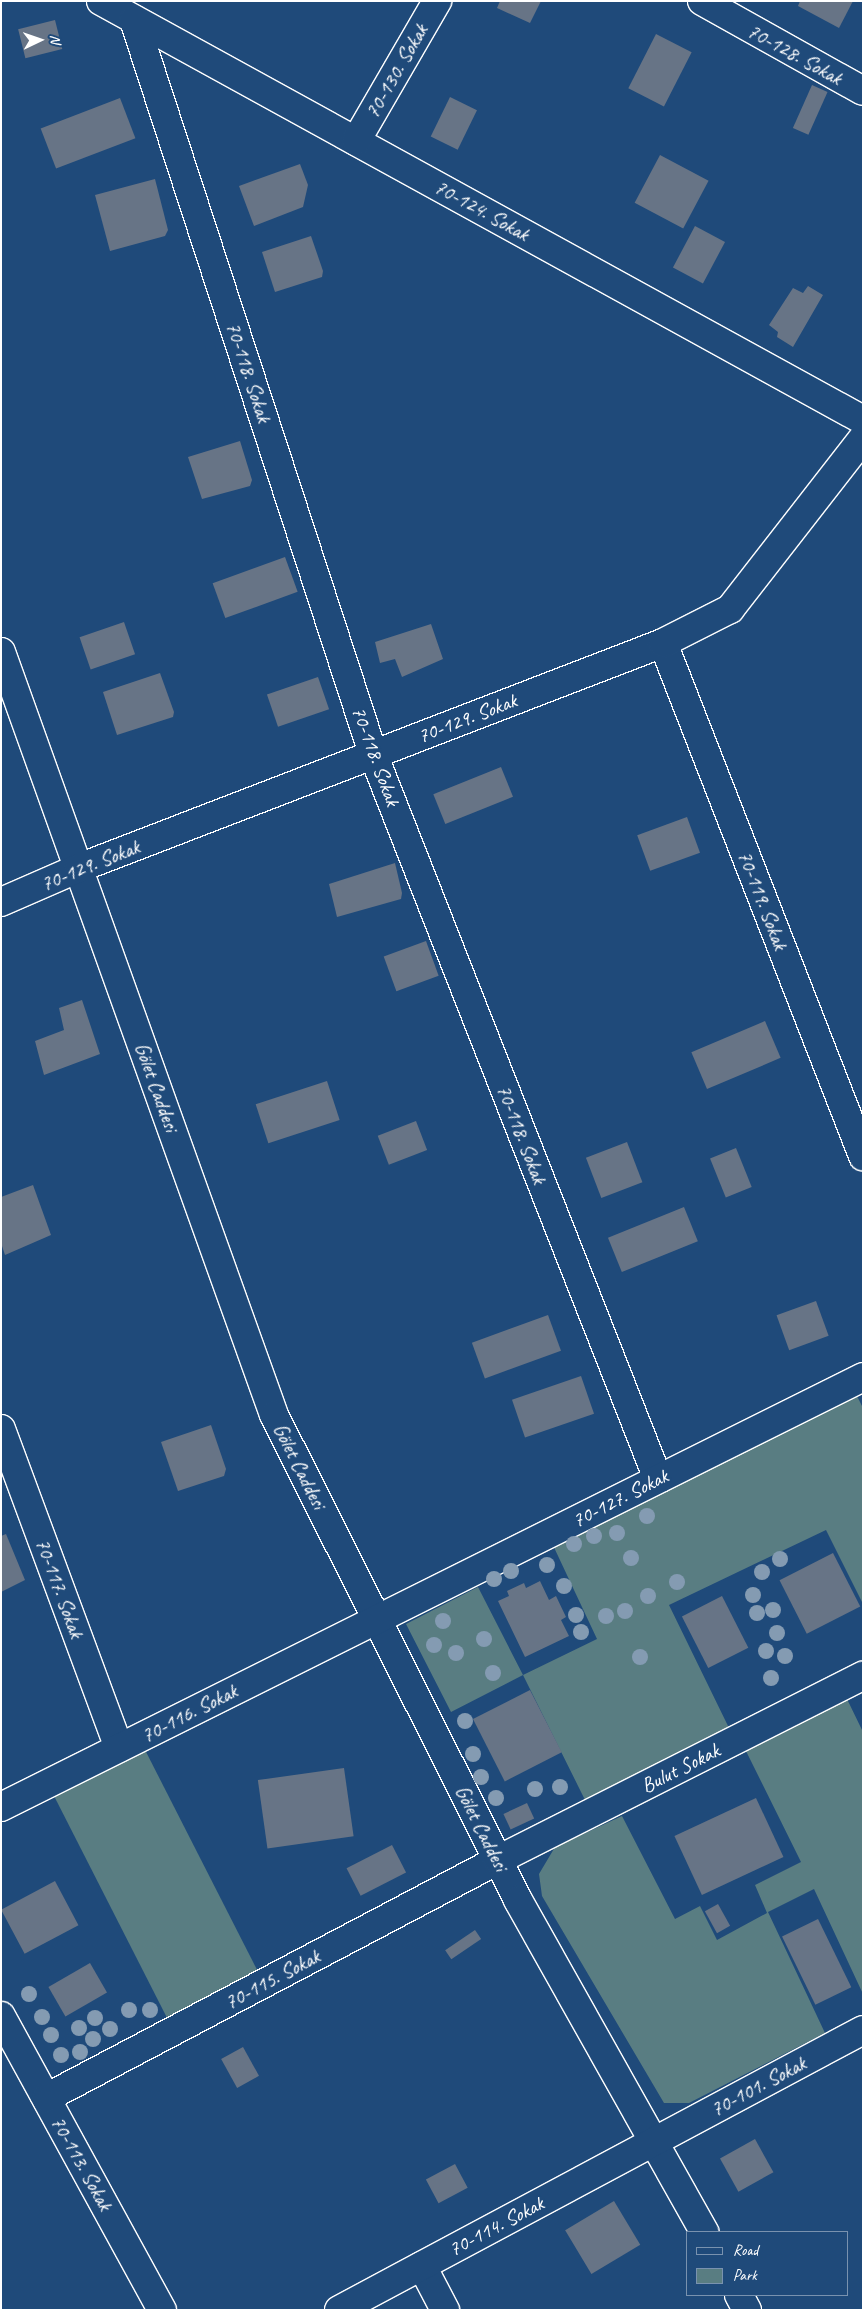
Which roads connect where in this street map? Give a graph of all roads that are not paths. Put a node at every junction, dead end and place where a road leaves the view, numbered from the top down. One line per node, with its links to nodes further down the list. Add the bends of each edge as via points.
1 (101, 1): 4 (street, 70-124. Sokak)
2 (437, 1): 6 (street, 70-130. Sokak)
3 (702, 1): 5 (street, 70-128. Sokak)
4 (134, 20): 6 (street, 70-124. Sokak); 11 (street, 70-118. Sokak)
5 (863, 92)
6 (356, 141): 7 (street, 70-124. Sokak)
7 (863, 420)
8 (863, 438): 9 (street, 70-129. Sokak, via 730,609)
9 (663, 643): 11 (street, 70-129. Sokak); 14 (street, 70-119. Sokak)
10 (1, 652): 12 (street, Gölet Caddesi)
11 (373, 754): 12 (street, 70-129. Sokak); 17 (street, 70-118. Sokak)
12 (79, 868): 13 (street, 70-129. Sokak); 18 (street, Gölet Caddesi, via 274,1414)
13 (1, 902)
14 (863, 1156)
15 (863, 1376): 17 (street, 70-127. Sokak)
16 (1, 1428): 20 (street, 70-117. Sokak)
17 (658, 1479): 18 (street, 70-127. Sokak)
18 (377, 1619): 20 (street, 70-116. Sokak); 22 (street, Gölet Caddesi)
19 (863, 1676): 22 (street, Bulut Sokak)
20 (119, 1748): 21 (street, 70-116. Sokak)
21 (1, 1807)
22 (498, 1860): 25 (street, 70-115. Sokak); 26 (street, Gölet Caddesi)
23 (1, 2016): 25 (street, 70-113. Sokak)
24 (863, 2030): 26 (street, 70-101. Sokak)
25 (46, 2098): 30 (street, 70-113. Sokak)
26 (653, 2142): 27 (street, Gölet Caddesi); 28 (street, 70-114. Sokak)
27 (703, 2231)
28 (422, 2266): 31 (street, 70-114. Sokak); 32 (street)
29 (740, 2296): 33 (street)
30 (161, 2309)
31 (339, 2310)
32 (445, 2310)
33 (747, 2310)

